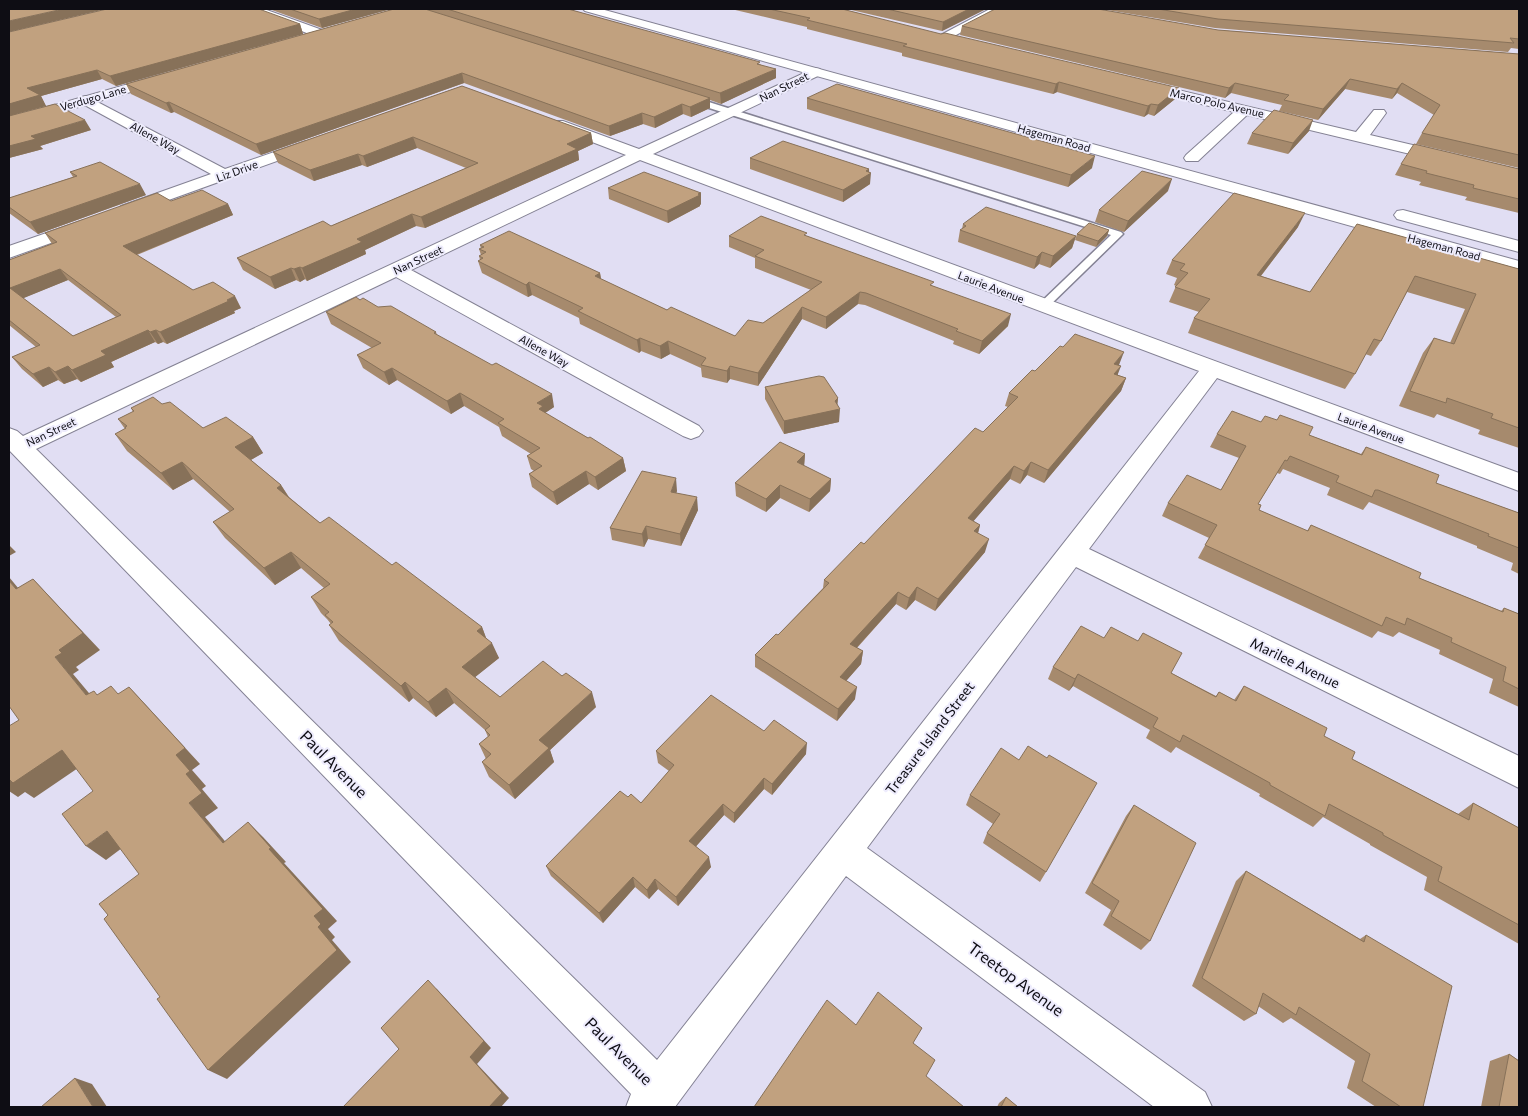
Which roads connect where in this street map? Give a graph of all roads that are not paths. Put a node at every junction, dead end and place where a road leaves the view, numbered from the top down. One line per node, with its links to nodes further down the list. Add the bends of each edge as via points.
1 (254, 9): 5 (street, via 325,32)
2 (589, 9): 7 (street, Hageman Road)
3 (639, 9): 7 (street, via 988,105 947,99 836,70)
4 (998, 9): 6 (street, via 937,36)
5 (302, 39)
6 (960, 42)
7 (815, 72): 12 (street, Hageman Road); 14 (street, Nan Street)
8 (180, 74): 11 (street, Verdugo Lane)
9 (1122, 81): 13 (street, Marco Polo Avenue)
10 (684, 97): 14 (lane)
11 (86, 100): 17 (street, Verdugo Lane); 24 (street, Allene Way)
12 (953, 110): 22 (street, via 1015,120 1155,157); 26 (street, Hageman Road)
13 (1244, 110): 18 (street, Marco Polo Avenue); 22 (street)
14 (732, 112): 21 (street, Nan Street); 32 (lane, via 1118,234)
15 (1379, 113): 18 (street)
16 (539, 117): 21 (street, Laurie Avenue)
17 (9, 122)
18 (1360, 137): 25 (street, Marco Polo Avenue)
19 (326, 139): 24 (street, Liz Drive)
20 (1175, 153): 22 (street)
21 (641, 156): 31 (street, Nan Street); 32 (street, Laurie Avenue)
22 (1192, 158): 23 (street)
23 (1212, 163)
24 (224, 175): 29 (street, Liz Drive)
25 (1519, 175)
26 (1231, 188): 28 (street, via 1259,184 1441,233); 30 (street, Hageman Road)
27 (1385, 210): 28 (street, Hageman Road)
28 (1519, 248)
29 (9, 252)
30 (1519, 268)
31 (397, 270): 34 (street, Allene Way); 35 (street, Nan Street)
32 (1043, 306): 33 (street, Laurie Avenue)
33 (1212, 369): 36 (street, Laurie Avenue); 37 (street, Treasure Island Street)
34 (691, 431)
35 (14, 441): 40 (street, Paul Avenue)
36 (1519, 482)
37 (1072, 553): 38 (street, Marilee Avenue); 39 (street, Treasure Island Street)
38 (1519, 773)
39 (843, 852): 40 (street, Treasure Island Street); 41 (street, Treetop Avenue)
40 (653, 1100)
41 (1190, 1107)

